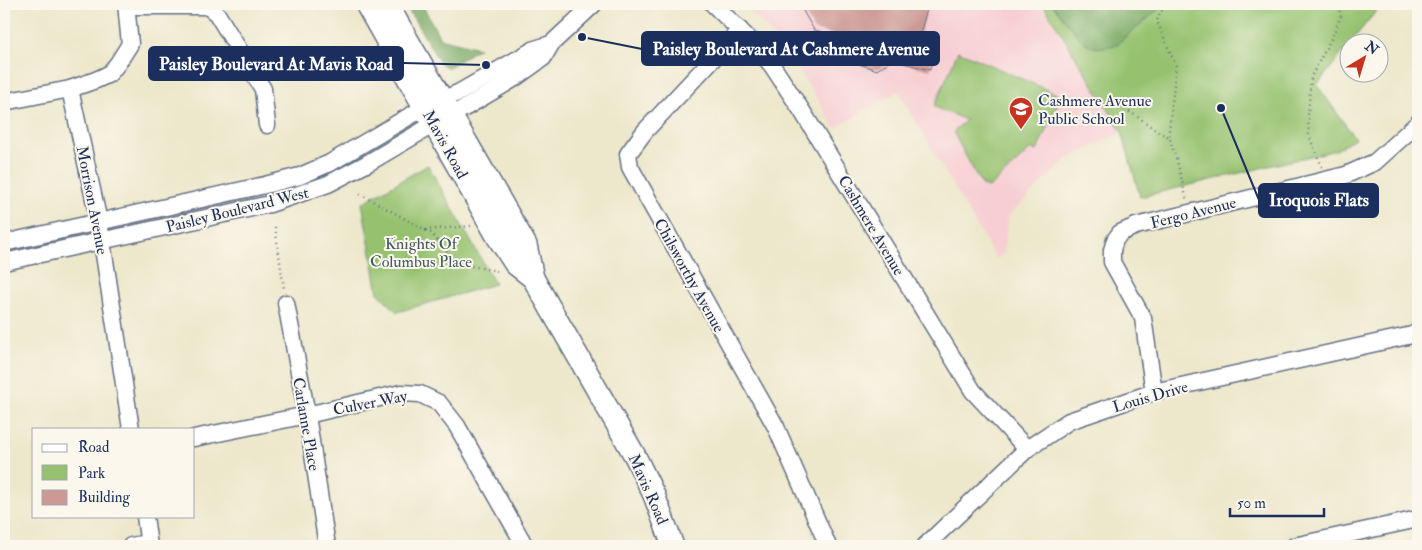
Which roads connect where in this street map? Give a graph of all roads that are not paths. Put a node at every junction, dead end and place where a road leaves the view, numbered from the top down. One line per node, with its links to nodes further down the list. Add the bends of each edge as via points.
1 (366, 4): 9 (main road, Mavis Road)
2 (388, 4): 9 (main road, Mavis Road)
3 (594, 4): 9 (street, Paisley Boulevard West, via 551,44 543,58 515,78 468,106)
4 (713, 4): 6 (street, Cashmere Avenue)
5 (126, 5): 7 (street, via 130,44 118,64 109,74); 11 (street, via 210,8 217,14 263,89)
6 (740, 30): 22 (street, Cashmere Avenue, via 774,67 973,391); 30 (street, Chilsworthy Avenue, via 644,131 628,154 630,167 776,427)
7 (70, 89): 8 (street); 12 (street, Morrison Avenue)
8 (4, 102)
9 (438, 111): 12 (street, Paisley Boulevard West, via 300,176); 13 (street, Paisley Boulevard West, via 354,171 317,188 270,204); 29 (main road, Mavis Road, via 526,246 533,278 635,456)
10 (1418, 123): 18 (street, Fergo Avenue, via 1375,162 1346,174 1136,226 1120,233 1112,250 1112,262 1143,318)
11 (267, 125)
12 (99, 222): 13 (street, Morrison Avenue); 14 (street, Paisley Boulevard West)
13 (102, 240): 15 (street, Paisley Boulevard West); 20 (street, Morrison Avenue)
14 (4, 244)
15 (4, 262)
16 (286, 303): 19 (street, Carlanne Place)
17 (1418, 332): 18 (street, Louis Drive, via 1412,336)
18 (1154, 392): 22 (street, Louis Drive, via 1069,421)
19 (307, 416): 21 (street, Culver Way); 27 (street, Carlanne Place); 28 (street, Culver Way, via 401,394 420,394 439,403 456,426)
20 (131, 428)
21 (195, 438)
22 (1027, 449): 31 (street, Louis Drive)
23 (144, 518): 25 (street)
24 (1418, 519): 32 (street)
25 (149, 544): 26 (street)
26 (131, 546)
27 (328, 546)
28 (525, 546)
29 (673, 546)
30 (828, 546)
31 (925, 546)
32 (1294, 546)

